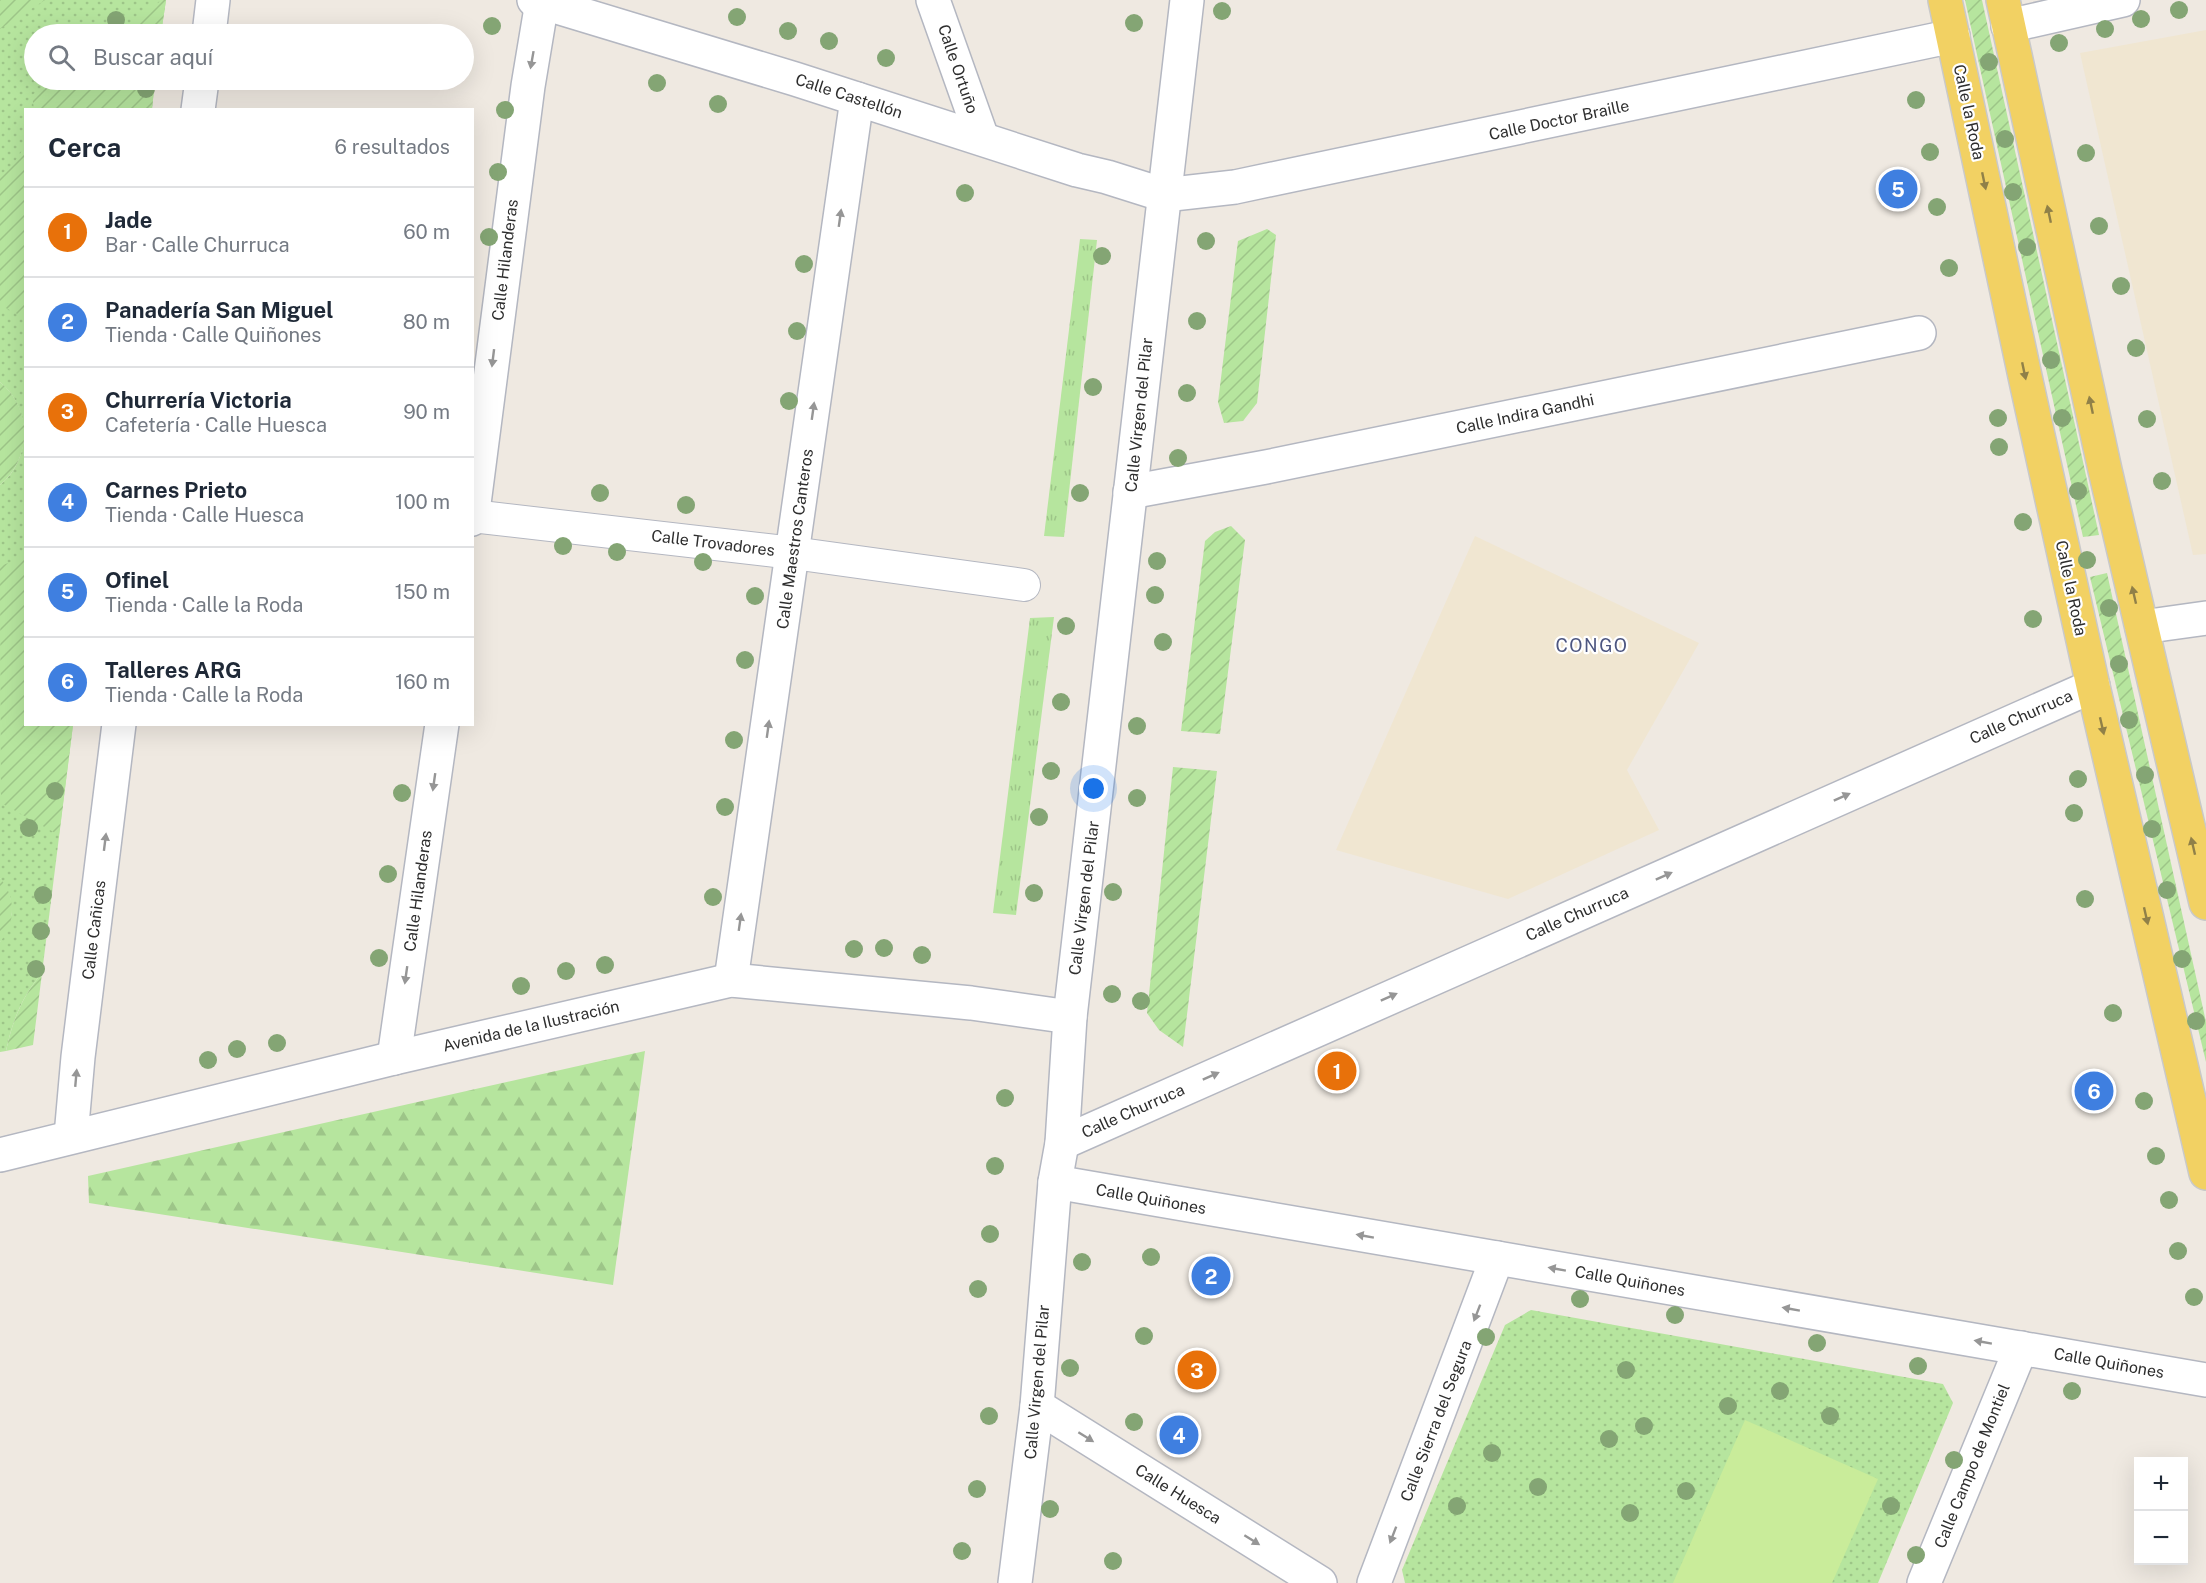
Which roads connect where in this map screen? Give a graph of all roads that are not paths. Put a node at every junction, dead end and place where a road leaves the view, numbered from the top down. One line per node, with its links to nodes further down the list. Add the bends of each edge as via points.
1 (213, 0): 8 (street)
2 (933, 0): 13 (street, Calle Ortuño)
3 (1187, 0): 14 (street, Calle Virgen del Pilar)
4 (1946, 0): 9 (main road, Calle la Roda)
5 (2123, 0): 7 (street)
6 (538, 1): 11 (street, Calle Castellón); 17 (street, Calle Hilanderas, one-way to 17)
7 (2005, 13): 22 (main road, one-way to 7)
8 (210, 24)
9 (1953, 36): 14 (street, Calle Doctor Braille, via 1236,187); 23 (main road, Calle la Roda, one-way to 23)
10 (201, 90): 12 (street)
11 (857, 99): 13 (street, Calle Castellón); 19 (street, Calle Maestros Canteros, one-way to 11)
12 (198, 108)
13 (982, 138): 14 (street, Calle Castellón)
14 (1164, 195): 16 (street, Calle Virgen del Pilar)
15 (1919, 333): 16 (street, Calle Indira Gandhi)
16 (1130, 492): 28 (street, Calle Virgen del Pilar)
17 (474, 509)
18 (474, 517): 19 (street, Calle Trovadores)
19 (793, 552): 20 (street, Calle Trovadores); 27 (street, Calle Maestros Canteros, one-way to 19)
20 (1024, 585)
21 (2206, 618): 22 (street)
22 (2142, 627): 26 (main road, one-way to 22)
23 (2093, 686): 31 (street, Calle Churruca, one-way to 23); 33 (main road, Calle la Roda, one-way to 33)
24 (119, 726): 30 (street, Calle Cañicas, one-way to 24)
25 (442, 726): 29 (street, Calle Hilanderas, one-way to 29)
26 (2206, 903)
27 (731, 980): 28 (street, Avenida de la Ilustración, via 971,1003); 29 (street, Avenida de la Ilustración)
28 (1070, 1017): 31 (street, Calle Virgen del Pilar)
29 (394, 1058): 30 (street, Avenida de la Ilustración)
30 (71, 1136): 32 (street, Avenida de la Ilustración)
31 (1062, 1143): 34 (street, Calle Virgen del Pilar)
32 (0, 1155)
33 (2206, 1173)
34 (1055, 1182): 35 (street, Calle Quiñones, one-way to 34); 38 (street, Calle Virgen del Pilar)
35 (1497, 1258): 36 (street, Calle Quiñones, one-way to 35); 41 (street, Calle Sierra del Segura, one-way to 41)
36 (2021, 1348): 37 (street, Calle Quiñones); 42 (street, Calle Campo de Montiel)
37 (2206, 1380)
38 (1037, 1406): 39 (street, Calle Virgen del Pilar); 40 (street, Calle Huesca, one-way to 40)
39 (1016, 1583)
40 (1320, 1583)
41 (1374, 1583)
42 (1924, 1583)

